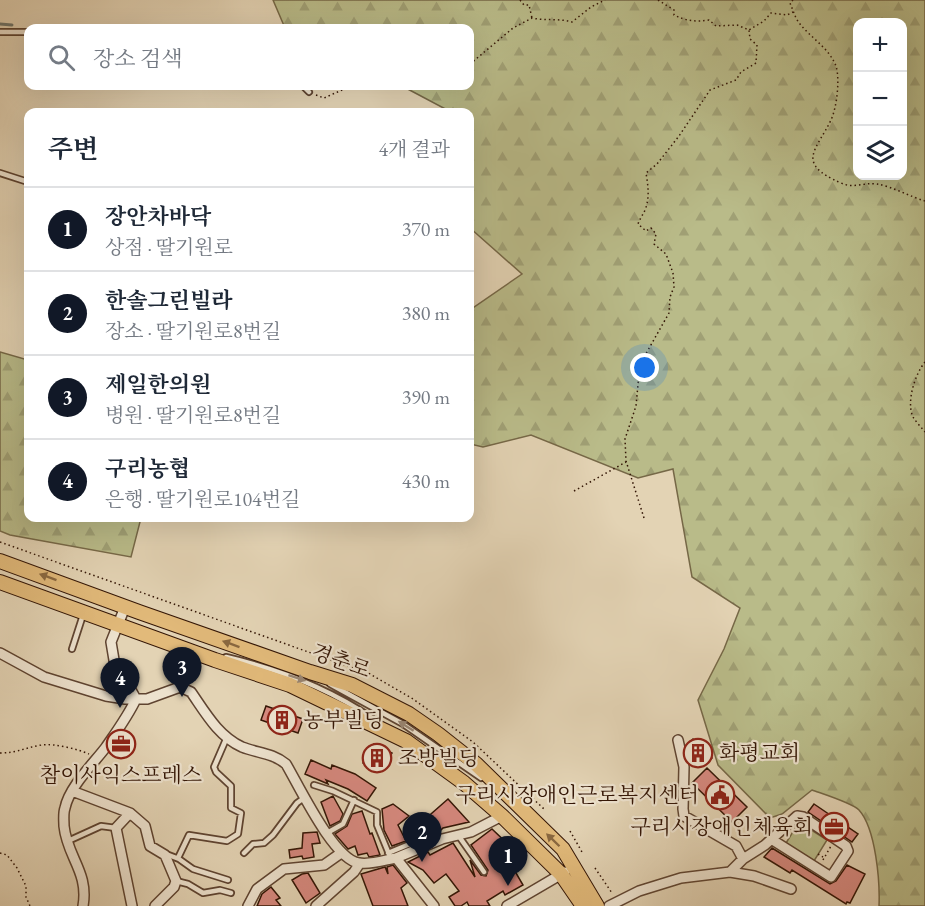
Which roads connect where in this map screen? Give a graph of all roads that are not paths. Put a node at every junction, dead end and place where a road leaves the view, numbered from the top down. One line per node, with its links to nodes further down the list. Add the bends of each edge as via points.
1 (0, 32): 2 (lane)
2 (24, 32)
3 (0, 172): 4 (lane)
4 (24, 181)
5 (0, 561): 7 (main road, 경춘로, one-way to 5)
6 (0, 582): 8 (main road, 경춘로)
7 (125, 607): 9 (street); 34 (main road, 경춘로, one-way to 7, via 563,849 476,764 409,714 352,684)
8 (84, 612): 9 (main road, 경춘로); 10 (lane)
9 (118, 625): 12 (street, via 111,642 114,660); 20 (main road, 경춘로, one-way to 20, via 290,685 406,741)
10 (72, 649)
11 (0, 653): 12 (street, via 44,677 106,696)
12 (136, 699): 13 (street, via 186,688); 16 (street)
13 (227, 737): 17 (street, via 282,761); 31 (lane, via 214,767 231,786 231,807 241,813 238,834 227,841 189,835)
14 (678, 740): 32 (street, via 684,763 684,816 736,846)
15 (314, 785): 18 (lane)
16 (72, 791): 19 (street); 25 (street, via 64,807)
17 (306, 797): 22 (street); 27 (lane, via 266,842 253,844)
18 (354, 800): 22 (lane, via 343,824); 30 (lane, via 377,812 377,825)
19 (130, 813): 21 (street); 28 (street, via 145,826 152,848)
20 (502, 816): 23 (street); 37 (main road, 경춘로)
21 (116, 828): 25 (lane, via 101,826); 43 (street)
22 (327, 833): 29 (street)
23 (458, 835): 30 (street); 35 (lane)
24 (771, 839): 24 (street, via 799,815 848,849 831,877); 32 (street)
25 (68, 841): 42 (street, via 81,873)
26 (417, 841): 30 (lane)
27 (244, 852)
28 (164, 853): 31 (lane); 39 (street)
29 (341, 853): 33 (street); 45 (street, via 324,865 284,869 257,890)
30 (392, 857): 33 (street); 47 (street)
31 (178, 858): 38 (lane, via 193,869)
32 (742, 859): 36 (street)
33 (360, 863): 46 (street)
34 (575, 867): 37 (street); 50 (main road, 경춘로)
35 (484, 872)
36 (730, 872): 40 (street); 51 (street, via 681,878 639,891)
37 (561, 874): 48 (street); 49 (main road, 경춘로)
38 (228, 880)
39 (176, 881): 41 (lane, via 203,893); 44 (street)
40 (791, 889)
41 (231, 893)
42 (83, 906)
43 (132, 906)
44 (155, 906)
45 (248, 906)
46 (316, 906)
47 (434, 906)
48 (507, 906)
49 (583, 906)
50 (597, 906)
51 (609, 906)

